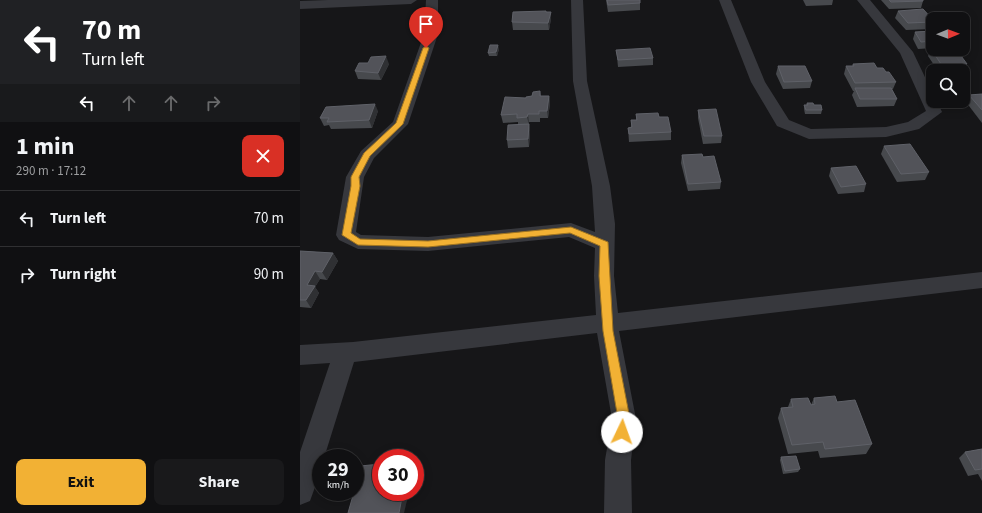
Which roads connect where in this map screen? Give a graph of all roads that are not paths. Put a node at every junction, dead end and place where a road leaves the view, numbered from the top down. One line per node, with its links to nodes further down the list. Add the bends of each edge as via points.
1 (411, 0): 6 (street)
2 (432, 0): 7 (street, via 431,34 400,124 367,155 355,177 356,186 346,235 358,242 428,244 571,230)
3 (577, 0): 7 (street, via 580,81 601,186 605,224)
4 (725, 0): 5 (street, via 758,82 783,124 809,134 886,132 913,126 934,112 928,95 906,52)
5 (863, 0)
6 (300, 5)
7 (604, 244): 9 (street)
8 (982, 280): 9 (street)
9 (607, 323): 10 (street); 13 (street, via 624,419 618,460)
10 (344, 352): 11 (street); 12 (street, via 341,369)
11 (300, 355)
12 (300, 491)
13 (618, 513)

